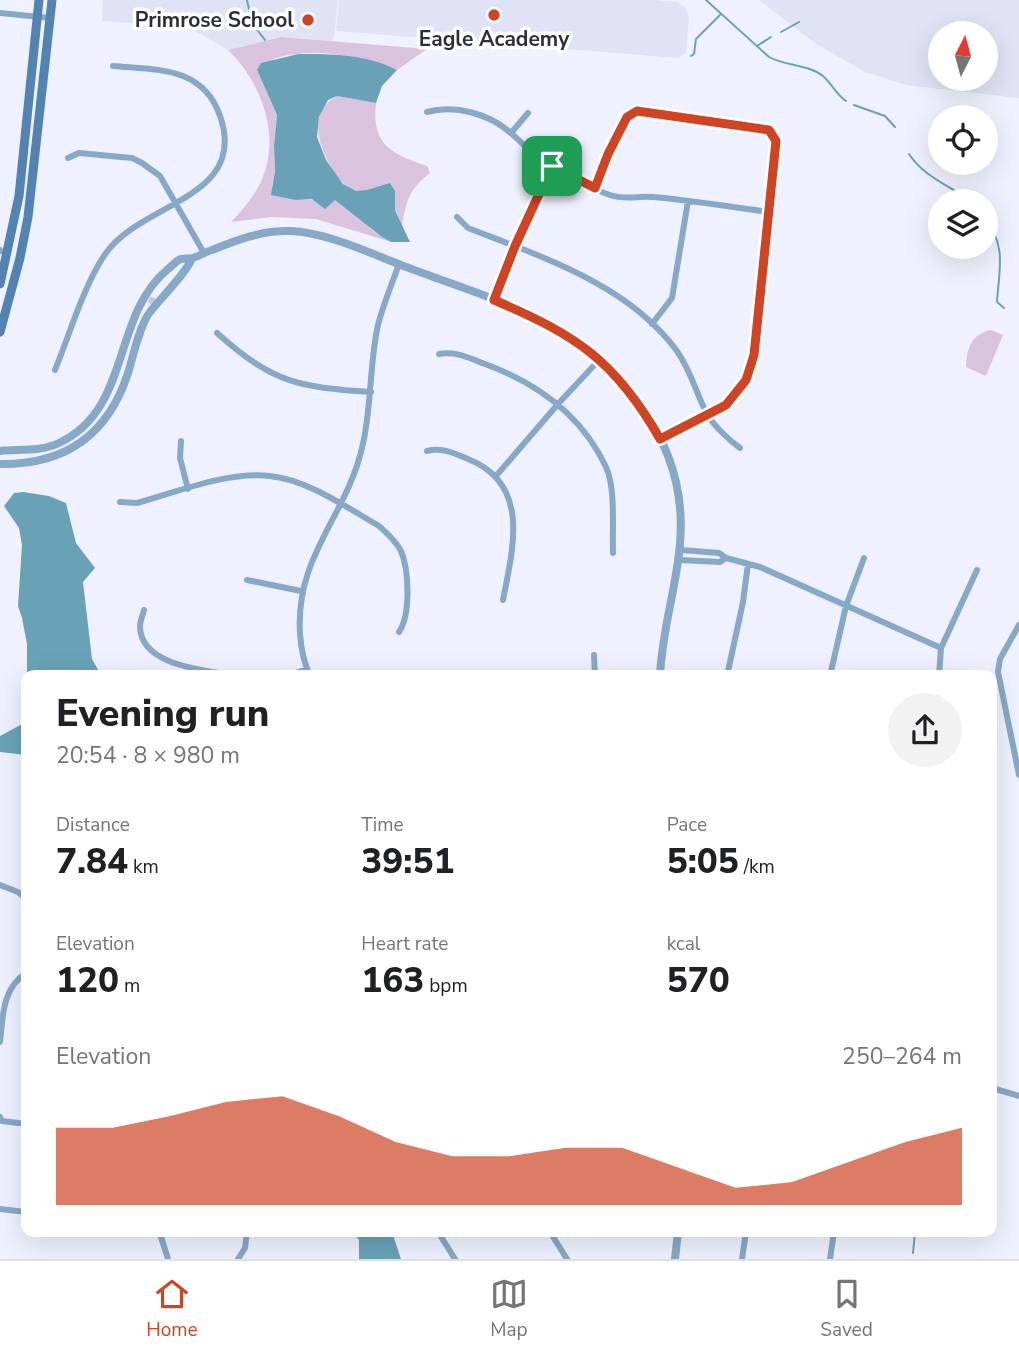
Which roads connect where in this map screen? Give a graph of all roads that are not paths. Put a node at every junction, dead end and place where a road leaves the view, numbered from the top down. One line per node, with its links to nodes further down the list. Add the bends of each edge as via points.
1 (39, 0): 4 (main road)
2 (52, 0): 5 (main road)
3 (0, 13): 4 (street)
4 (38, 16): 5 (street); 23 (main road, via 19,197)
5 (50, 18): 29 (main road, via 28,217)
6 (113, 66): 14 (street, via 188,77 216,105 226,141 218,169 205,184)
7 (427, 112): 9 (street, via 440,108 465,111 488,118)
8 (528, 113): 9 (street)
9 (511, 133): 11 (street, via 533,156)
10 (68, 158): 14 (street, via 79,153 132,158 160,176)
11 (552, 166): 12 (street); 17 (street)
12 (595, 188): 13 (street, via 629,199); 15 (street, via 627,117 637,111 769,130 776,141)
13 (688, 201): 15 (street); 28 (street, via 672,298)
14 (174, 202): 18 (street); 33 (street, via 130,229 107,251)
15 (769, 212): 36 (street, via 754,355 740,390)
16 (457, 217): 17 (street, via 468,228)
17 (515, 246): 25 (street); 28 (street, via 611,291)
18 (204, 253): 19 (street); 20 (street, via 249,235 291,231 325,237)
19 (192, 258): 21 (street, via 180,259); 22 (street, via 189,268)
20 (399, 264): 25 (street); 34 (street, via 378,326)
21 (161, 275): 22 (street); 24 (street)
22 (172, 280): 26 (street); 26 (street, via 155,308)
23 (0, 284)
24 (150, 287): 26 (street); 27 (street)
25 (494, 300): 32 (street, via 571,337)
26 (153, 302): 27 (street); 42 (street, via 118,398 86,440 58,455 23,464)
27 (139, 307): 41 (street, via 109,393 89,421 51,446)
28 (652, 324): 36 (street, via 687,366)
29 (0, 332)
30 (217, 333): 34 (street, via 243,357 283,379 318,389)
31 (439, 354): 35 (street, via 453,352 504,371)
32 (600, 359): 35 (street); 37 (street, via 641,405)
33 (55, 370)
34 (371, 392): 46 (street, via 362,450)
35 (558, 404): 43 (street); 50 (street, via 585,433 607,468)
36 (708, 416): 37 (street); 39 (street)
37 (660, 439): 49 (street, via 676,480)
38 (181, 442): 44 (street)
39 (740, 448)
40 (427, 451): 43 (street, via 450,452)
41 (0, 452)
42 (0, 464)
43 (496, 476): 58 (street, via 515,524)
44 (188, 489): 45 (street, via 137,503); 46 (street, via 239,476 271,476)
45 (120, 502)
46 (339, 504): 48 (street, via 379,526); 57 (street)
47 (408, 545): 48 (street)
48 (400, 549): 62 (street, via 408,579 404,624)
49 (681, 550): 51 (street, via 719,553); 53 (street)
50 (612, 553)
51 (726, 558): 53 (street, via 720,562); 54 (street)
52 (864, 558): 59 (street)
53 (680, 560): 68 (street)
54 (748, 564): 59 (street); 69 (street)
55 (977, 570): 63 (street)
56 (247, 580): 57 (street)
57 (301, 591): 66 (street, via 300,630)
58 (503, 600)
59 (845, 606): 63 (street); 70 (street)
60 (144, 610): 65 (street, via 140,628 156,656)
61 (1019, 625): 72 (street, via 1000,659 998,673)
62 (399, 632)
63 (942, 648): 71 (street)
64 (594, 655): 67 (street)
65 (198, 670)
66 (308, 670)
67 (595, 670)
68 (660, 670)
69 (728, 670)
70 (831, 670)
71 (940, 670)
72 (1019, 775)
73 (0, 885): 74 (street)
74 (21, 895)
75 (21, 977): 76 (street, via 5,1002)
76 (0, 1042)
77 (997, 1089): 78 (street)
78 (1019, 1096)
79 (0, 1117): 80 (street)
80 (21, 1123)
81 (0, 1209): 82 (street)
82 (21, 1211)
83 (161, 1237): 90 (street)
84 (246, 1237): 91 (street)
85 (441, 1237): 92 (street)
86 (554, 1237): 93 (street)
87 (678, 1237): 94 (street)
88 (745, 1237): 95 (street)
89 (833, 1237): 96 (street)
90 (169, 1259)
91 (238, 1259)
92 (455, 1259)
93 (567, 1259)
94 (676, 1259)
95 (742, 1259)
96 (830, 1259)

